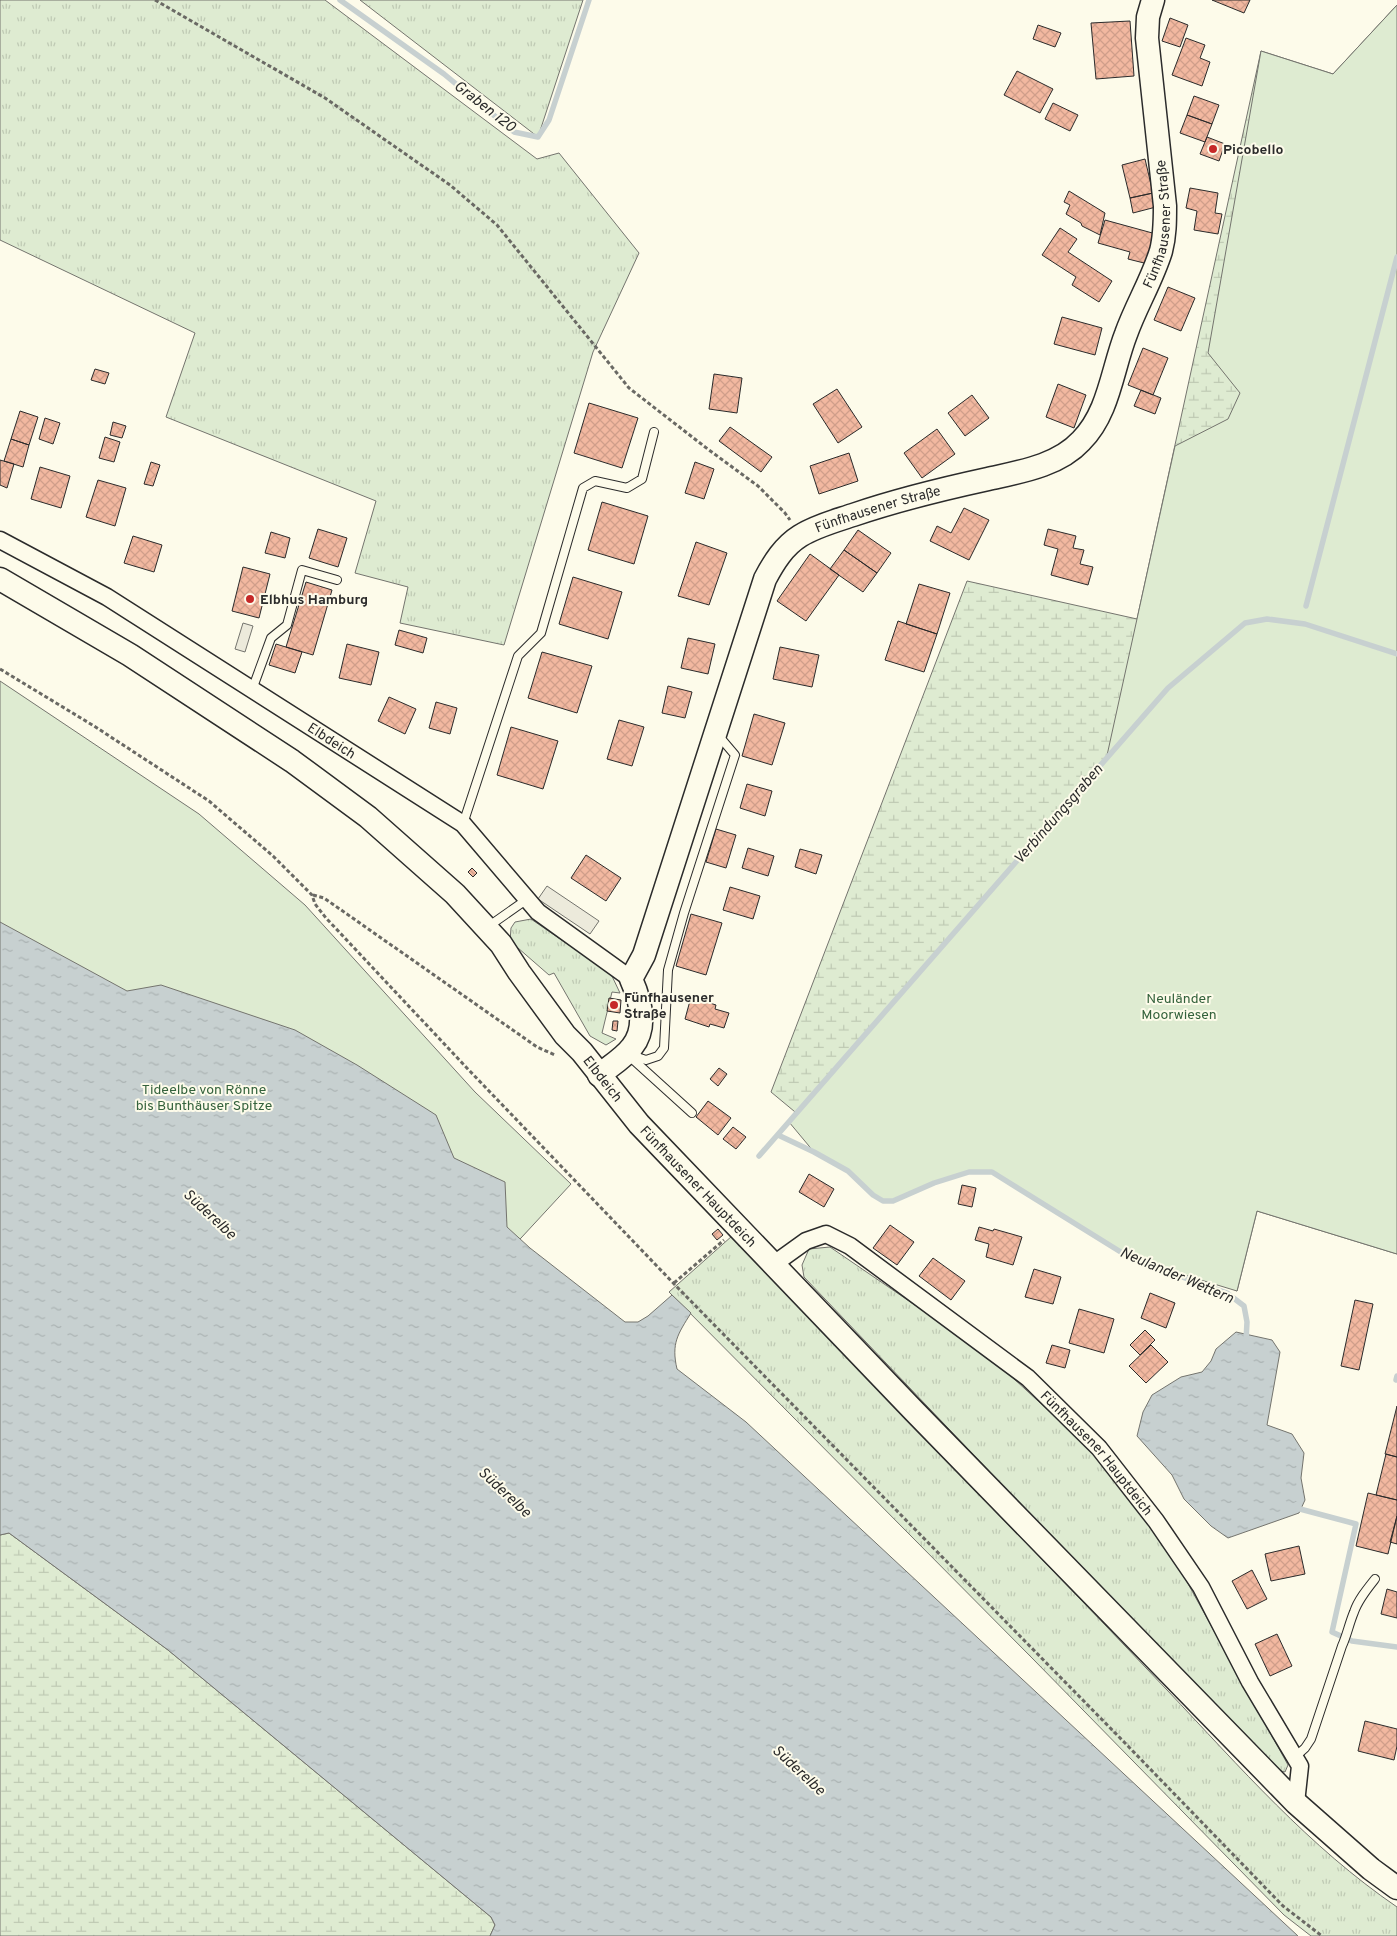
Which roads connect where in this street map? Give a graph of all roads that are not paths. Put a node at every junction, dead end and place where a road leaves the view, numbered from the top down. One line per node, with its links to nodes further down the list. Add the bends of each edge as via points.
1 (1153, 0): 7 (street, Fünfhausener Straße, via 1147,38 1166,206 1165,229 1154,270 1127,330 1103,408 1094,425 1080,443 1046,464 890,502 800,536 780,554 766,580)
2 (654, 432): 8 (lane, via 642,479 627,488 595,481 583,488 541,633 518,656)
3 (0, 540): 6 (street, Elbdeich, via 107,597)
4 (0, 579): 10 (street, Elbdeich, via 130,655 292,760 368,817 455,894)
5 (337, 580): 6 (lane, via 302,570 287,625 272,638)
6 (252, 690): 8 (street, Elbdeich)
7 (716, 733): 11 (street, Fünfhausener Straße, via 644,955); 12 (lane, via 735,756 668,970 664,1048 658,1056 646,1060)
8 (463, 824): 9 (street, Elbdeich)
9 (526, 900): 10 (lane); 11 (street, Elbdeich)
10 (494, 936): 13 (street, Elbdeich, via 550,989 560,1004 573,1055)
11 (631, 979): 12 (street, via 641,1024 634,1046)
12 (626, 1054): 13 (street); 15 (lane)
13 (599, 1075): 14 (street, Elbdeich)
14 (625, 1107): 16 (street, Fünfhausener Hauptdeich)
15 (692, 1113)
16 (774, 1264): 18 (street, Fünfhausener Hauptdeich, via 806,1242 826,1234 850,1246 1028,1378 1099,1448 1156,1521 1201,1587 1250,1682); 19 (street, Fünfhausener Hauptdeich)
17 (1375, 1579): 18 (lane, via 1354,1612 1311,1739)
18 (1295, 1757): 19 (street, Fünfhausener Hauptdeich, via 1300,1766)
19 (1296, 1803): 20 (street, Fünfhausener Hauptdeich)
20 (1397, 1888)

